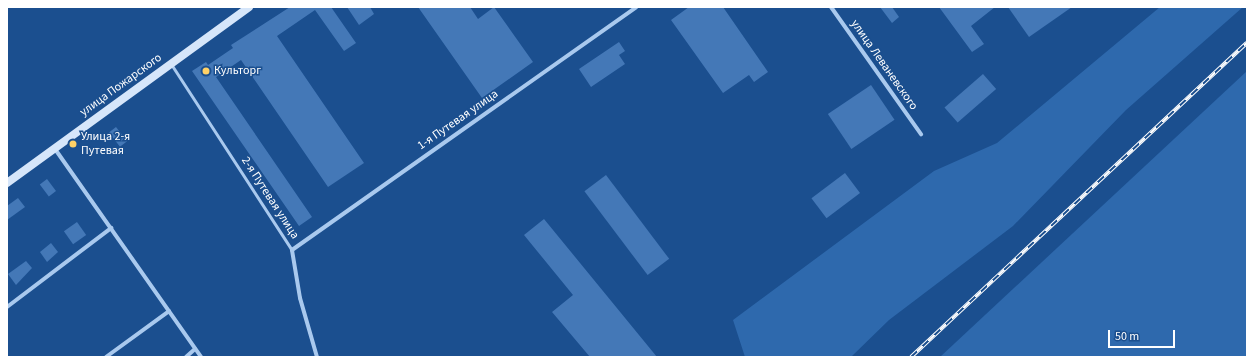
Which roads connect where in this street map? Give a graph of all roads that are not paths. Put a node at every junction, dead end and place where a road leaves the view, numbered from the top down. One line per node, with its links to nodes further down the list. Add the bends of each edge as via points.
1 (249, 7): 4 (street, улица Пожарского)
2 (636, 7): 9 (street, 1-я Путевая улица)
3 (831, 7): 5 (street, улица Леваневского)
4 (171, 64): 6 (street, улица Пожарского); 9 (lane, 2-я Путевая улица)
5 (921, 134)
6 (55, 149): 7 (street, улица Пожарского); 8 (street)
7 (7, 184)
8 (111, 228): 10 (street); 11 (street)
9 (292, 250): 16 (street, 2-я Путевая улица, via 300,298)
10 (7, 307)
11 (169, 311): 12 (street); 13 (street)
12 (195, 349): 14 (street); 15 (street)
13 (106, 357)
14 (186, 357)
15 (201, 357)
16 (317, 357)

